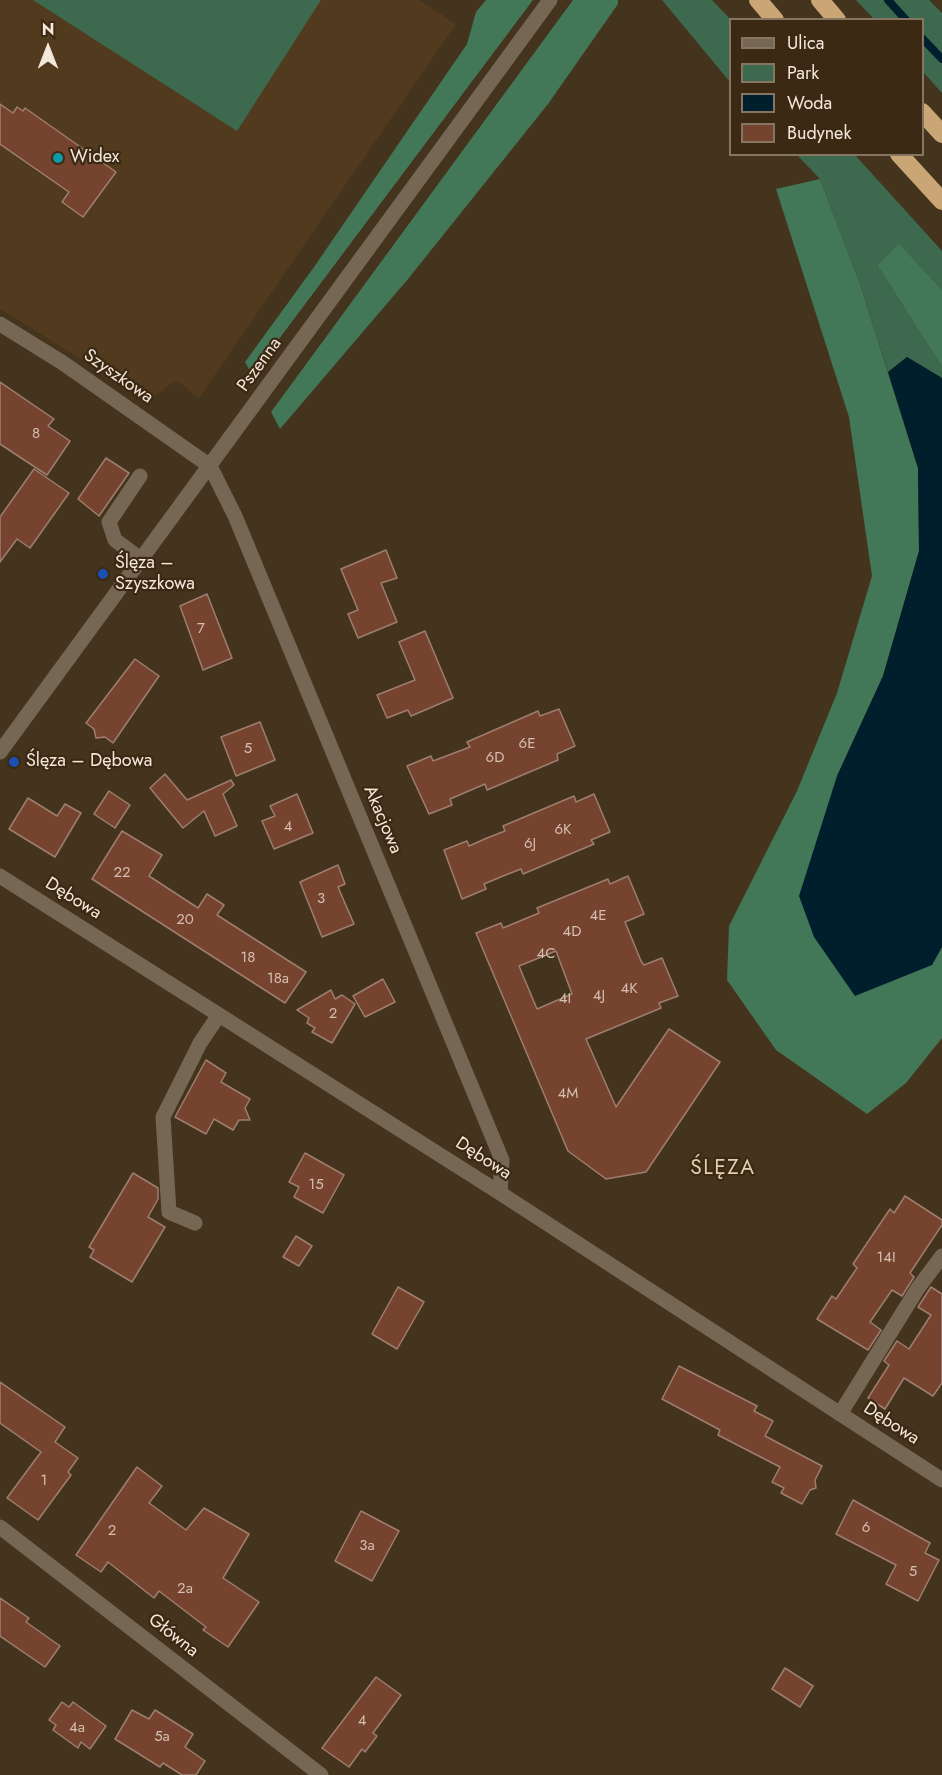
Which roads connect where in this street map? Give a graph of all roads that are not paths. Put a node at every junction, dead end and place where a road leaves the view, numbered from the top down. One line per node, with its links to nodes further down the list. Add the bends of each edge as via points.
1 (550, 0): 11 (street, Pszenna)
2 (758, 0): 4 (highway)
3 (820, 0): 5 (highway)
4 (774, 18)
5 (835, 18)
6 (924, 114): 7 (highway)
7 (942, 134)
8 (901, 156): 9 (highway)
9 (942, 201)
10 (0, 324): 11 (street, Szyszkowa)
11 (210, 466): 13 (street, Pszenna); 17 (street, Akacjowa, via 239,527 502,1160)
12 (140, 476): 13 (street, via 109,522 115,540)
13 (142, 560): 14 (street, Pszenna)
14 (0, 752)
15 (0, 876): 16 (street, Dębowa)
16 (219, 1015): 17 (street, Dębowa); 18 (street, via 200,1043 163,1117 169,1212)
17 (500, 1193): 20 (street, Dębowa)
18 (195, 1223)
19 (942, 1256): 20 (street)
20 (840, 1414): 21 (street, Dębowa)
21 (942, 1480)
22 (0, 1527): 23 (street, Główna)
23 (321, 1775)

